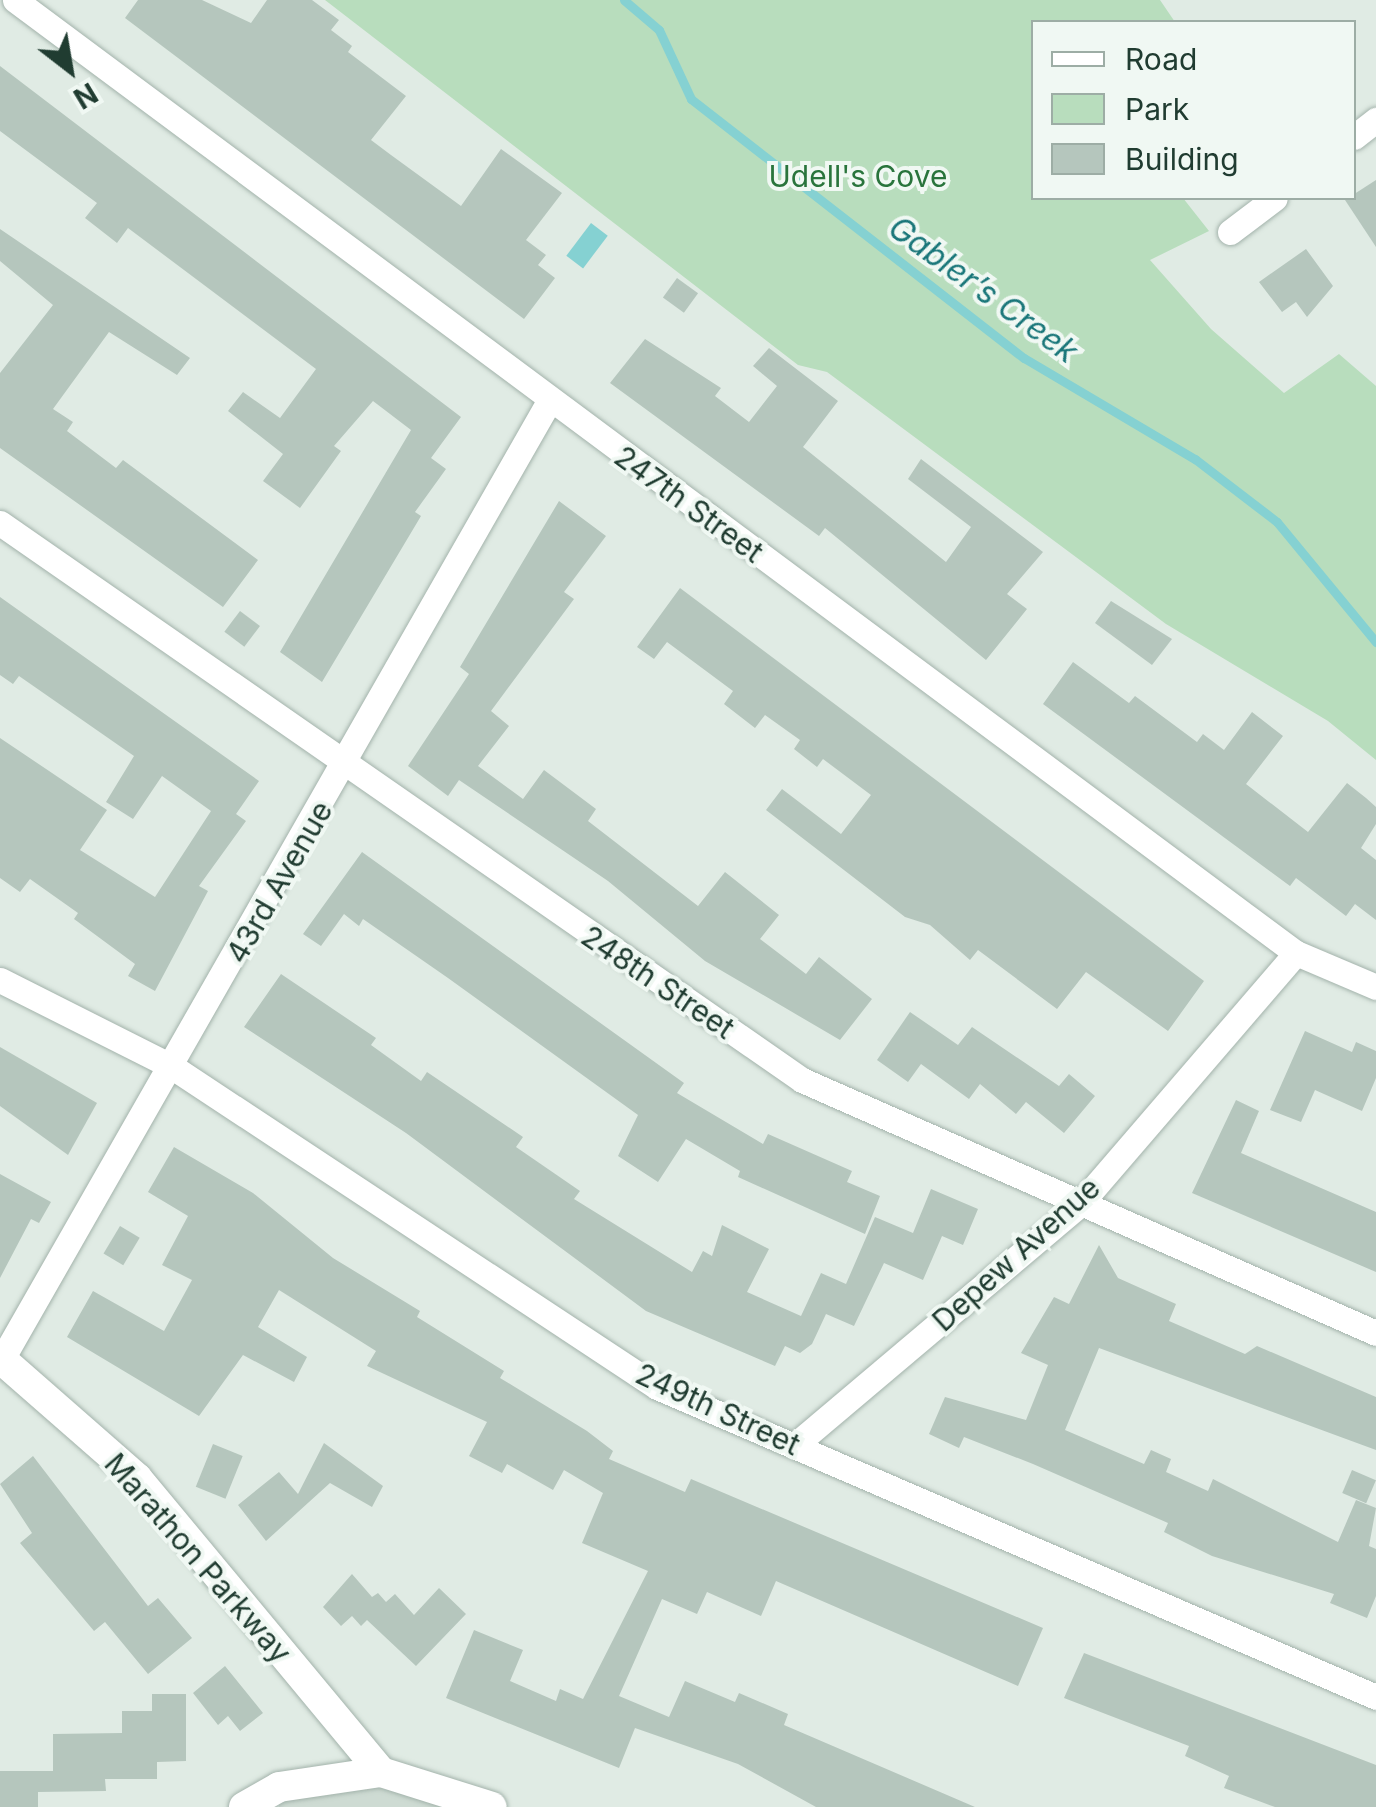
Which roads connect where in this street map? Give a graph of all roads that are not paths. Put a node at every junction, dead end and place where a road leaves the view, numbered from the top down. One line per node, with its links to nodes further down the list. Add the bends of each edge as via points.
1 (15, 0): 6 (street, 247th Street)
2 (1376, 120): 3 (street)
3 (1356, 136)
4 (1272, 200): 5 (street)
5 (1230, 232)
6 (550, 401): 8 (street, 43rd Avenue); 9 (street, 247th Street)
7 (0, 523): 8 (street, 248th Street)
8 (346, 768): 12 (street, 43rd Avenue); 13 (street, 248th Street, via 802,1080)
9 (1296, 953): 11 (street, 247th Street); 13 (street, Depew Avenue)
10 (0, 980): 12 (street, 249th Street)
11 (1376, 987)
12 (171, 1066): 15 (street, 43rd Avenue); 16 (street, 249th Street, via 658,1386)
13 (1080, 1204): 14 (street, 248th Street); 16 (street, Depew Avenue)
14 (1376, 1333)
15 (1, 1359): 18 (street, Marathon Parkway, via 136,1478)
16 (794, 1445): 17 (street, 249th Street)
17 (1376, 1697)
18 (382, 1772): 19 (street); 21 (street)
19 (279, 1797): 20 (street)
20 (244, 1807)
21 (492, 1807)

